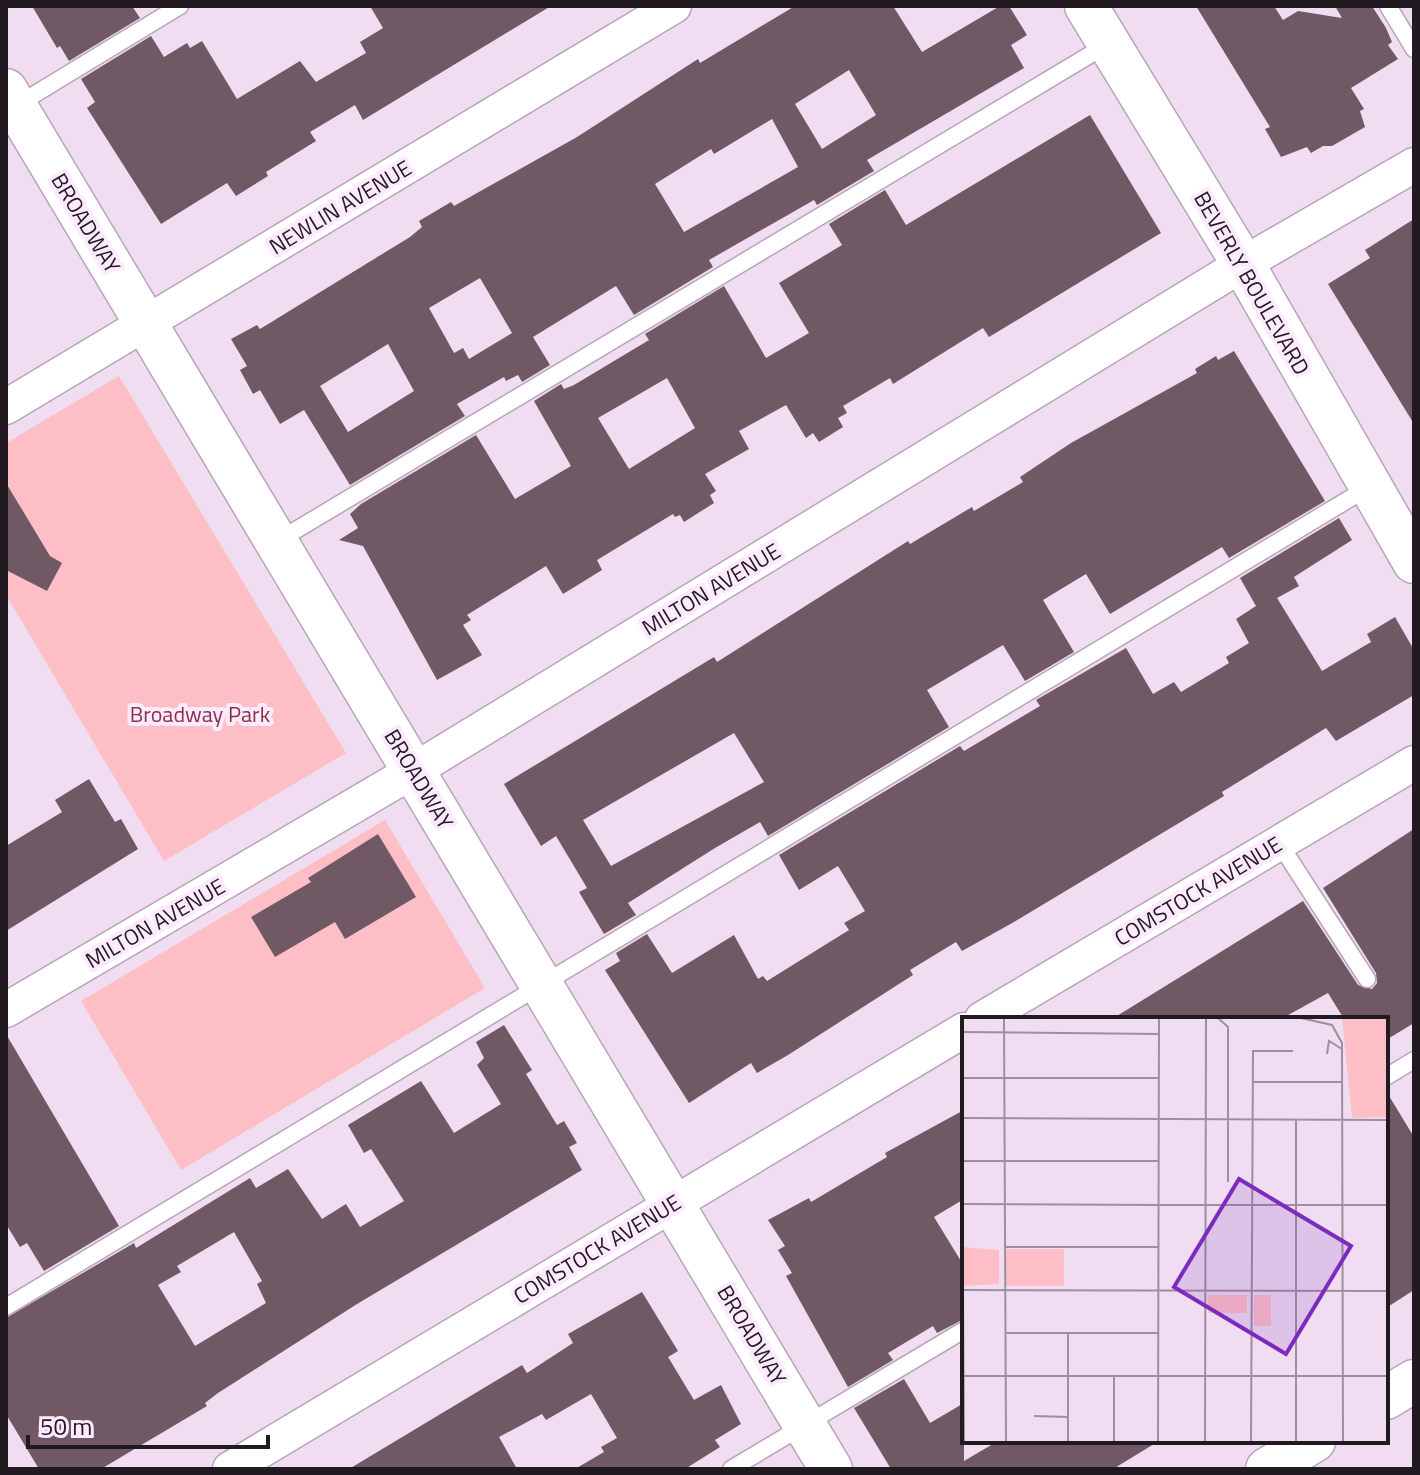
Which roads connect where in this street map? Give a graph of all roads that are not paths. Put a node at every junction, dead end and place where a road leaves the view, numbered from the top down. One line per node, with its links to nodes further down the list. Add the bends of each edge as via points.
1 (180, 6): 7 (lane)
2 (674, 6): 10 (street, NEWLIN AVENUE)
3 (1086, 6): 5 (street, BEVERLY BOULEVARD)
4 (1388, 6): 6 (lane)
5 (1109, 43): 9 (street, BEVERLY BOULEVARD); 13 (lane)
6 (1414, 49)
7 (11, 98): 10 (street, BROADWAY)
8 (1414, 165): 9 (street, MILTON AVENUE)
9 (1243, 264): 12 (street, BEVERLY BOULEVARD); 16 (street, MILTON AVENUE)
10 (146, 324): 11 (street, NEWLIN AVENUE); 13 (street, BROADWAY)
11 (6, 407)
12 (1369, 487): 14 (street, BEVERLY BOULEVARD); 19 (lane)
13 (276, 542): 16 (street, BROADWAY)
14 (1414, 562)
15 (1414, 763): 17 (street, COMSTOCK AVENUE)
16 (413, 771): 19 (street, BROADWAY); 20 (street, MILTON AVENUE)
17 (1279, 843): 18 (lane); 21 (street, COMSTOCK AVENUE)
18 (1367, 979)
19 (543, 986): 25 (street, BROADWAY); 26 (lane)
20 (6, 1010)
21 (985, 1017)
22 (962, 1031): 25 (street, COMSTOCK AVENUE)
23 (1414, 1060): 24 (lane)
24 (1388, 1076)
25 (672, 1203): 30 (street, BROADWAY); 32 (street, COMSTOCK AVENUE)
26 (6, 1307)
27 (962, 1331): 30 (lane)
28 (1414, 1381): 29 (street)
29 (1388, 1397)
30 (805, 1425): 33 (lane); 34 (street, BROADWAY)
31 (1311, 1443): 35 (street)
32 (230, 1469)
33 (731, 1469)
34 (831, 1469)
35 (1267, 1469)

